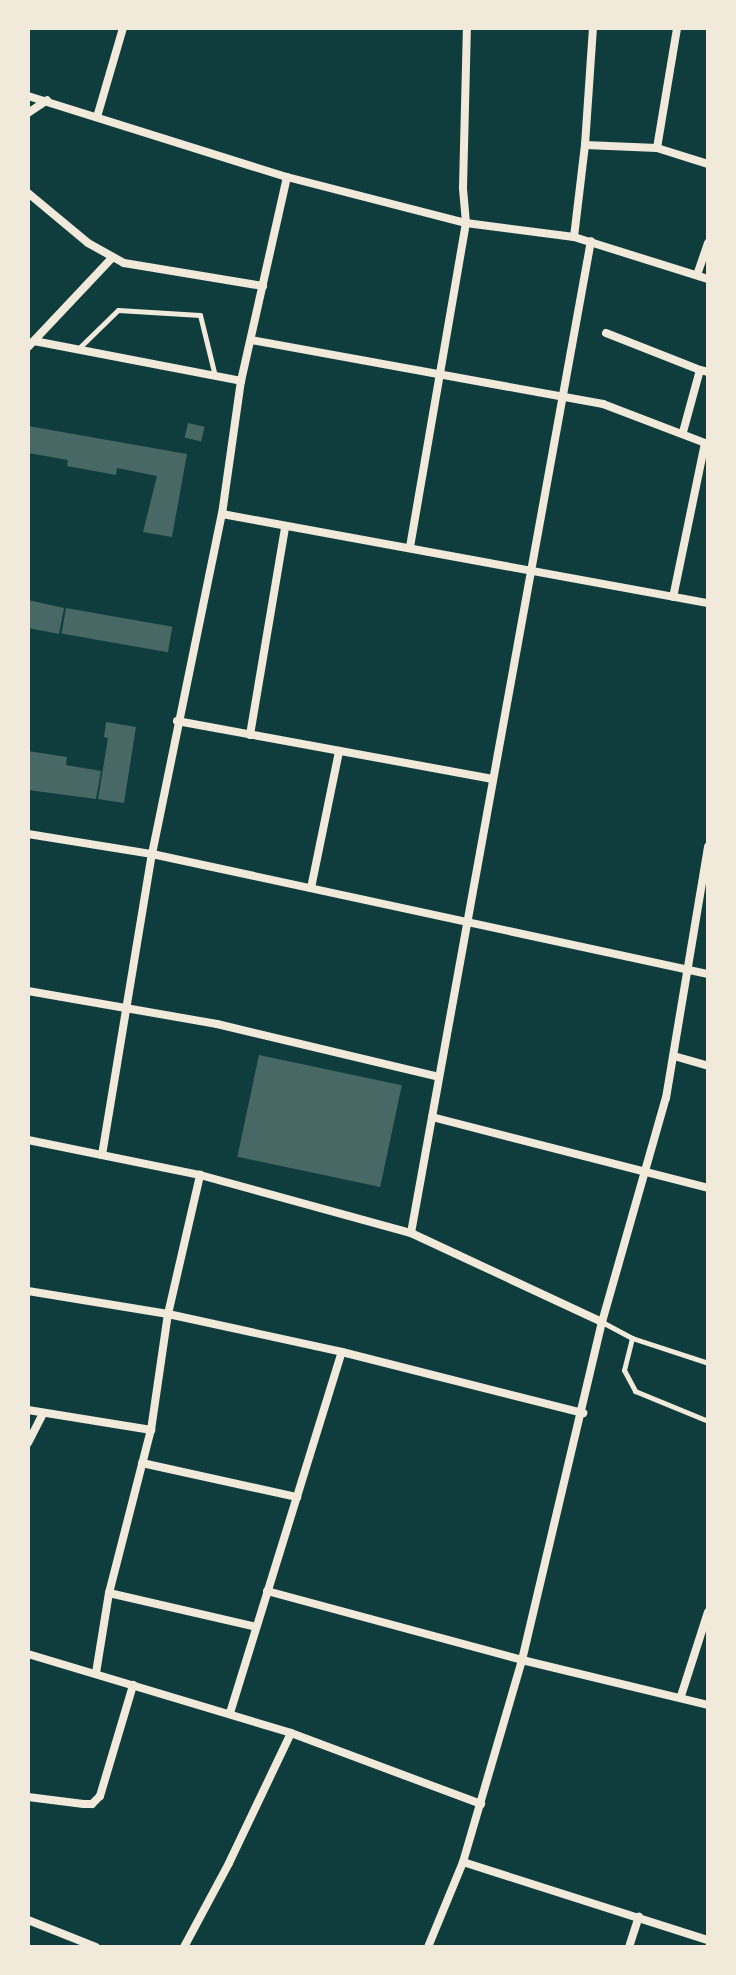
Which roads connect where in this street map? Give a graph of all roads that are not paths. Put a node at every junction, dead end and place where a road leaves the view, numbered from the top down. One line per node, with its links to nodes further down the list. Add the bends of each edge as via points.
1 (123, 28): 8 (street)
2 (467, 28): 14 (street)
3 (593, 28): 9 (street)
4 (677, 28): 10 (street)
5 (28, 96): 6 (street)
6 (47, 100): 7 (street); 8 (street)
7 (28, 113)
8 (97, 117): 12 (street)
9 (585, 145): 10 (street); 15 (street)
10 (657, 148): 11 (street)
11 (708, 164)
12 (287, 177): 14 (street); 21 (street)
13 (28, 193): 18 (street)
14 (466, 223): 15 (street); 28 (street)
15 (574, 237): 16 (street)
16 (591, 241): 19 (street); 30 (street)
17 (708, 243): 19 (street)
18 (112, 258): 21 (street, via 137,267); 24 (street)
19 (697, 275): 20 (street)
20 (708, 279)
21 (263, 286): 23 (street)
22 (606, 333): 26 (street)
23 (251, 340): 28 (street); 29 (street)
24 (31, 344): 25 (street)
25 (79, 348): 27 (street); 27 (lane, via 118,310 200,315)
26 (704, 371): 31 (street)
27 (215, 376): 29 (street)
28 (440, 377): 30 (street); 34 (street)
29 (241, 381): 32 (street)
30 (563, 395): 31 (street); 35 (street)
31 (683, 432): 36 (street, via 705,443)
32 (222, 514): 33 (street); 38 (street)
33 (285, 528): 34 (street); 39 (street)
34 (410, 547): 35 (street)
35 (532, 570): 36 (street); 41 (street)
36 (673, 597): 37 (street)
37 (708, 603)
38 (177, 721): 39 (street); 44 (street)
39 (250, 735): 40 (street)
40 (339, 751): 41 (street); 45 (street)
41 (493, 779): 46 (street)
42 (28, 834): 44 (street)
43 (708, 846): 47 (street)
44 (152, 854): 45 (street); 50 (street)
45 (311, 888): 46 (street)
46 (468, 920): 47 (street); 53 (street)
47 (685, 969): 48 (street); 51 (street)
48 (708, 974)
49 (28, 991): 50 (street)
50 (129, 1009): 53 (street, via 217,1024); 56 (street)
51 (674, 1056): 52 (street); 57 (street)
52 (708, 1066)
53 (439, 1077): 54 (street)
54 (432, 1117): 57 (street); 60 (street)
55 (28, 1140): 56 (street)
56 (102, 1155): 58 (street)
57 (644, 1172): 59 (street); 63 (street)
58 (200, 1175): 60 (street); 62 (street)
59 (708, 1188)
60 (411, 1233): 63 (street)
61 (28, 1291): 62 (street)
62 (168, 1314): 65 (street); 71 (street)
63 (602, 1322): 64 (lane); 68 (street)
64 (632, 1338): 66 (lane); 70 (lane, via 624,1370 635,1391)
65 (342, 1352): 68 (street); 74 (street)
66 (708, 1363)
67 (28, 1410): 69 (street)
68 (583, 1413): 80 (street)
69 (43, 1414): 71 (street); 72 (street)
70 (708, 1421)
71 (151, 1430): 73 (street)
72 (28, 1443)
73 (142, 1463): 74 (street); 76 (street)
74 (297, 1497): 75 (street)
75 (267, 1591): 78 (street); 80 (street)
76 (109, 1593): 78 (street); 81 (street)
77 (708, 1612): 83 (street)
78 (256, 1627): 85 (street)
79 (28, 1654): 81 (street)
80 (522, 1660): 83 (street); 88 (street)
81 (96, 1673): 82 (street)
82 (133, 1685): 85 (street); 87 (street, via 100,1796 92,1804)
83 (681, 1696): 84 (street)
84 (708, 1705)
85 (230, 1713): 86 (street)
86 (291, 1733): 88 (street); 94 (street)
87 (28, 1797)
88 (481, 1804): 89 (street)
89 (463, 1862): 90 (street); 95 (street)
90 (639, 1917): 92 (street); 96 (street)
91 (28, 1920): 93 (street)
92 (708, 1940)
93 (96, 1947)
94 (184, 1947)
95 (428, 1947)
96 (629, 1947)

